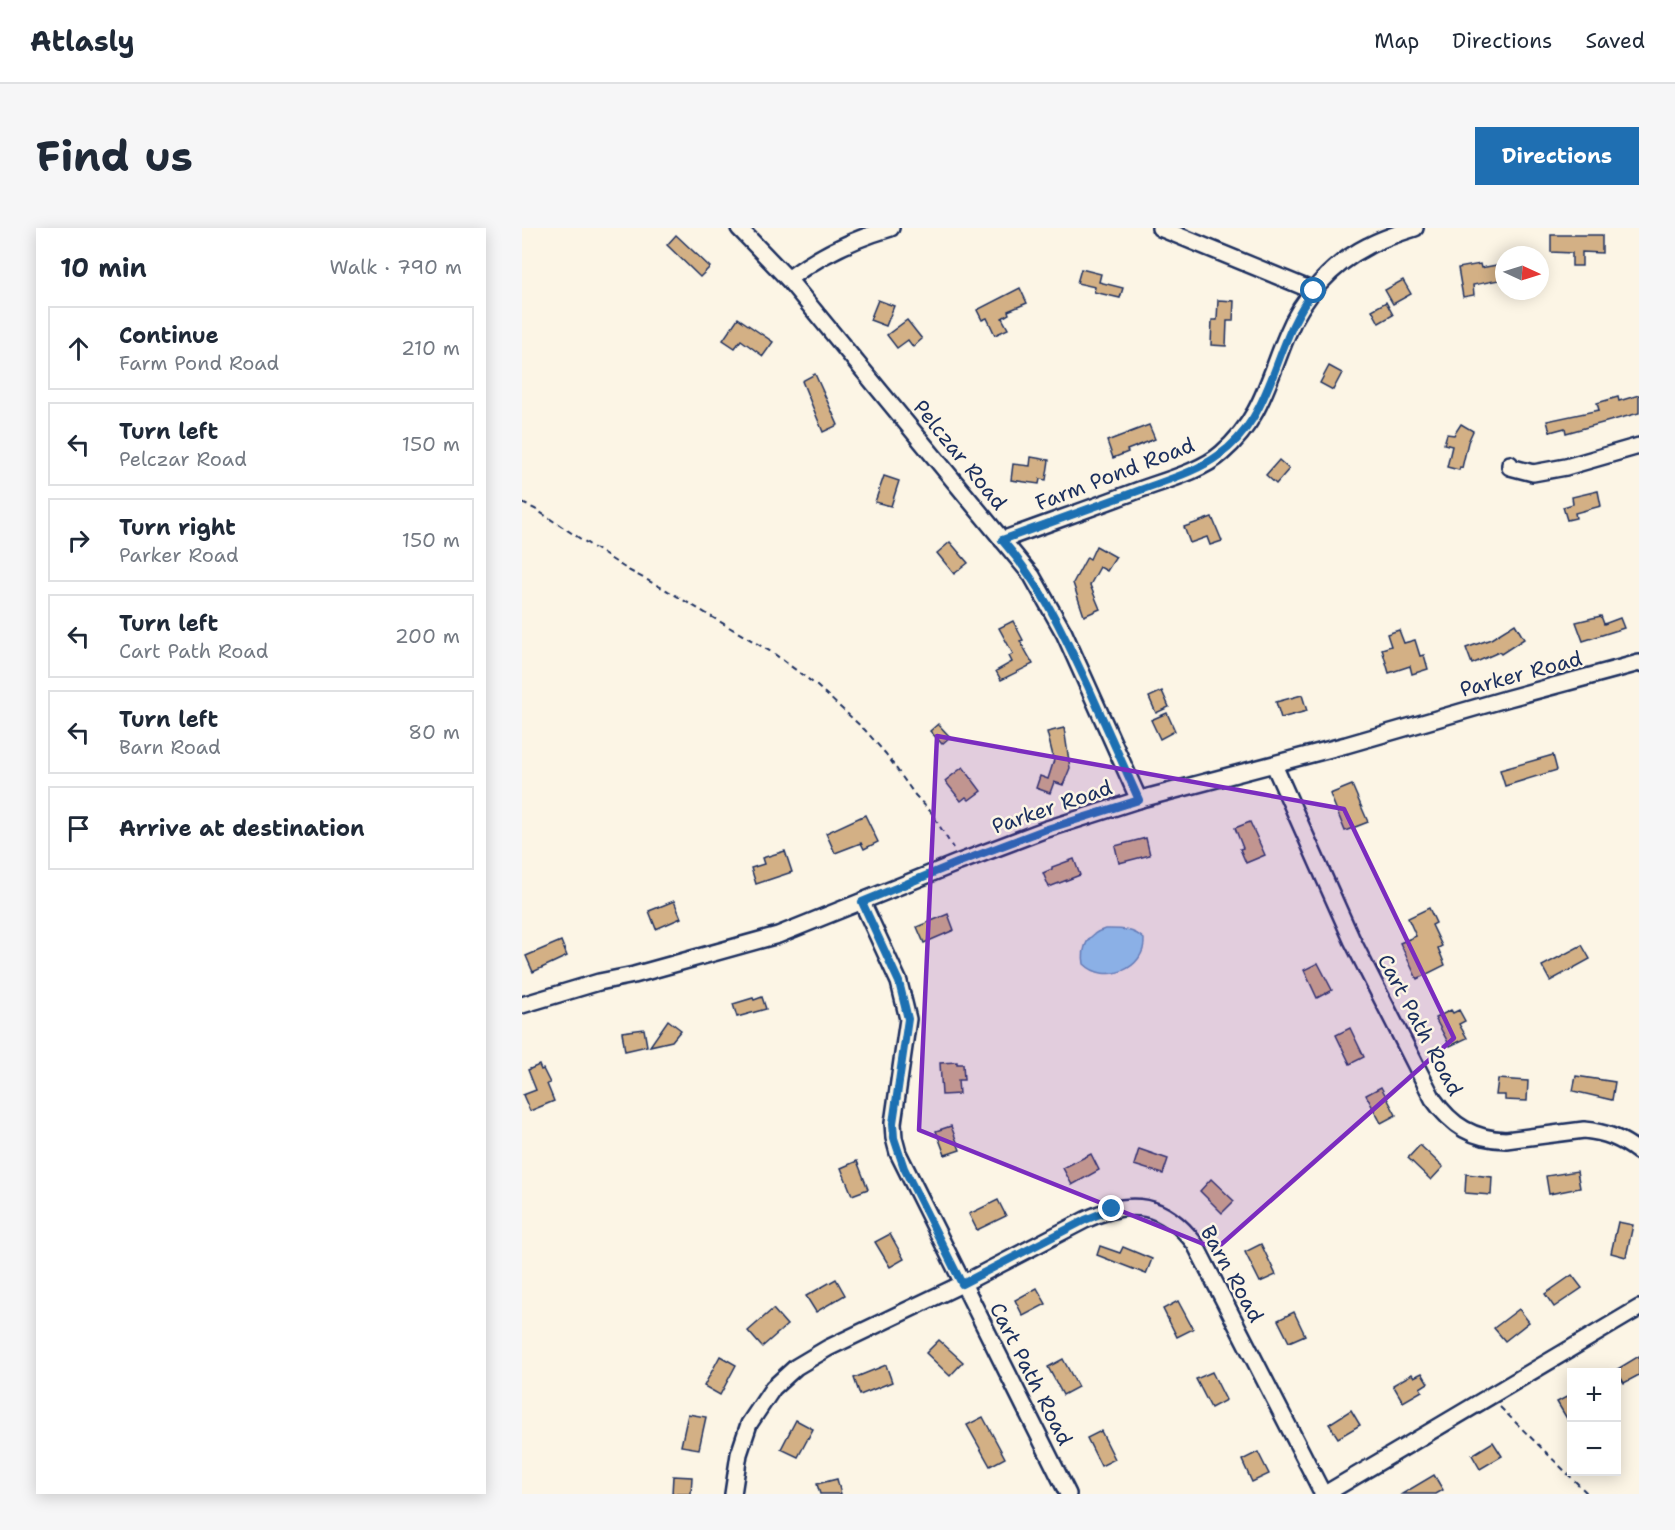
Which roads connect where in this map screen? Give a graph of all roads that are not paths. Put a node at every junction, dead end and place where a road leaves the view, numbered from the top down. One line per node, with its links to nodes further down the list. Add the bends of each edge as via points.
1 (740, 228): 5 (street, Pelczar Road)
2 (891, 228): 5 (street, via 834,249)
3 (1160, 228): 6 (street)
4 (1415, 228): 6 (street, Farm Pond Road, via 1367,246 1337,266)
5 (789, 279): 9 (street, Pelczar Road)
6 (1314, 291): 9 (street, Farm Pond Road, via 1298,312 1253,418 1220,455 1183,474)
7 (1639, 446): 8 (street, via 1533,473)
8 (1510, 465)
9 (1002, 540): 12 (street, Pelczar Road, via 1042,592 1064,633)
10 (1639, 663): 11 (street, Parker Road)
11 (1274, 765): 12 (street, Parker Road); 15 (street, Cart Path Road, via 1361,958 1433,1099 1449,1119 1470,1133 1494,1140 1596,1131 1620,1139)
12 (1139, 800): 13 (street, Parker Road, via 1044,830)
13 (862, 902): 14 (street, Parker Road, via 754,943); 16 (street, Cart Path Road, via 899,982 908,1019 894,1138 904,1168)
14 (522, 1005)
15 (1639, 1152)
16 (962, 1284): 18 (street, Barn Road, via 819,1353 783,1378 749,1424 739,1454); 19 (street, Cart Path Road); 20 (street, Barn Road, via 1099,1214 1126,1207 1140,1208 1173,1220 1204,1260)
17 (1639, 1308): 20 (street)
18 (733, 1494)
19 (1068, 1494)
20 (1324, 1494)

